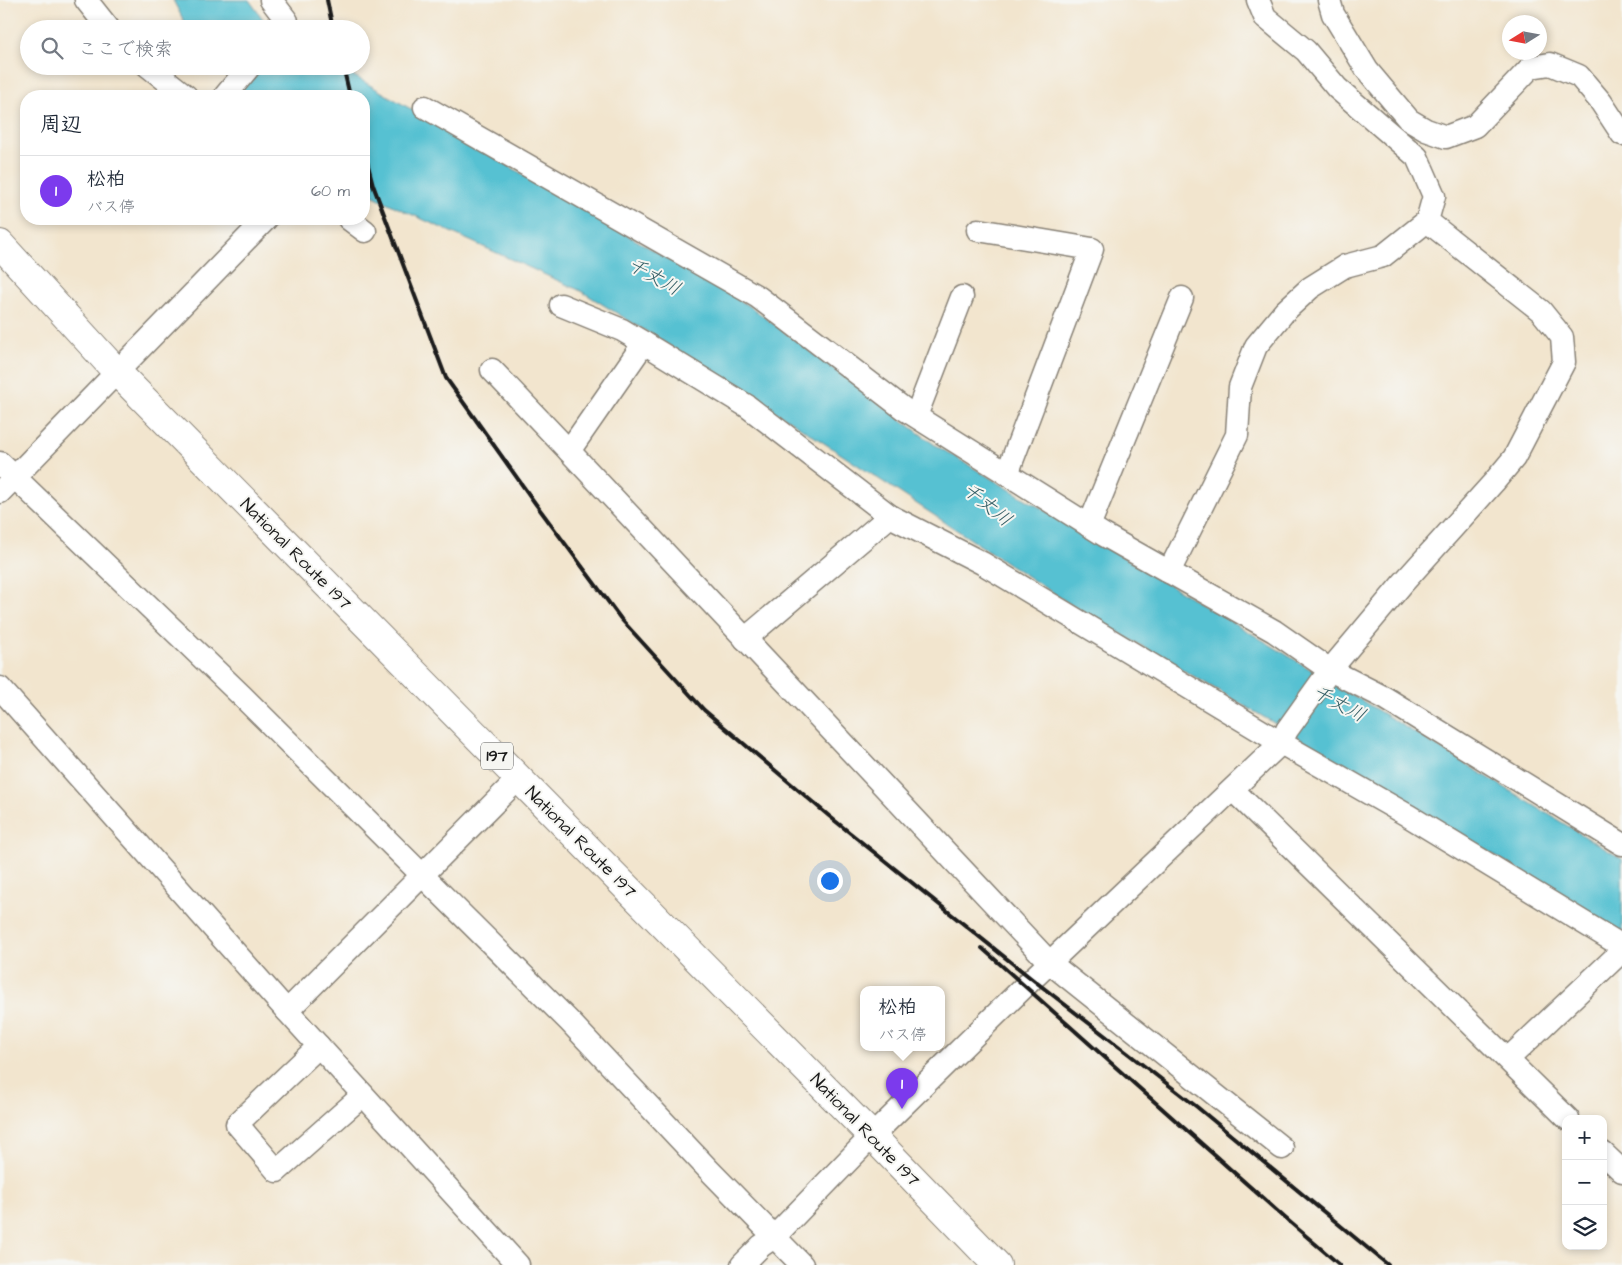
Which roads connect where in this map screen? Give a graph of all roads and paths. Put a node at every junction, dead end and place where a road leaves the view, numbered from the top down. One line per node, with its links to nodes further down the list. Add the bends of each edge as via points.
1 (86, 0): 5 (street)
2 (271, 0): 6 (street)
3 (1258, 0): 13 (street, via 1265,17 1306,51 1337,88 1417,157 1434,196)
4 (1328, 0): 12 (street, via 1367,70 1409,120 1426,130 1446,137 1475,126 1531,67 1550,64 1579,76)
5 (101, 20)
6 (281, 20)
7 (159, 75): 9 (street)
8 (242, 75): 10 (street)
9 (178, 90)
10 (230, 90)
11 (425, 107): 23 (street, via 758,297)
12 (1622, 134)
13 (1427, 221): 29 (street, via 1384,256 1345,266 1310,288 1256,346 1240,387 1237,435); 31 (street, via 1541,311 1562,337 1564,362 1514,458)
14 (260, 225): 22 (street)
15 (978, 230): 25 (street, via 1092,249)
16 (2, 249): 22 (highway, National Route 197 / 197)
17 (962, 297): 23 (street)
18 (1182, 298): 28 (street)
19 (561, 305): 20 (street)
20 (644, 342): 24 (street); 27 (street, via 747,406)
21 (492, 370): 24 (street)
22 (117, 372): 26 (street); 34 (highway, National Route 197 / 197)
23 (916, 416): 25 (street)
24 (569, 450): 30 (street)
25 (1007, 474): 28 (street)
26 (5, 478): 37 (street, via 242,696)
27 (890, 516): 30 (street); 33 (street, via 982,563)
28 (1089, 526): 29 (street)
29 (1169, 572): 31 (street, via 1274,631)
30 (745, 638): 40 (street)
31 (1330, 670): 33 (street); 36 (street, via 1386,698)
32 (0, 688): 41 (street)
33 (1284, 737): 35 (street); 38 (street)
34 (518, 778): 37 (street); 46 (highway, National Route 197 / 197)
35 (1233, 790): 40 (street); 43 (street)
36 (1622, 844)
37 (422, 875): 41 (street); 50 (street, via 570,1022)
38 (1622, 946)
39 (1622, 951): 43 (street)
40 (1050, 963): 46 (street); 47 (street)
41 (286, 1011): 42 (street)
42 (319, 1046): 44 (street); 44 (street, via 238,1124 277,1171)
43 (1508, 1059): 45 (street)
44 (364, 1095): 51 (street)
45 (1564, 1115)
46 (872, 1136): 50 (street); 54 (highway, National Route 197 / 197)
47 (1282, 1148)
48 (1607, 1157): 49 (street)
49 (1622, 1171)
50 (774, 1237): 52 (street); 53 (street)
51 (518, 1265)
52 (742, 1265)
53 (802, 1265)
54 (997, 1265)

